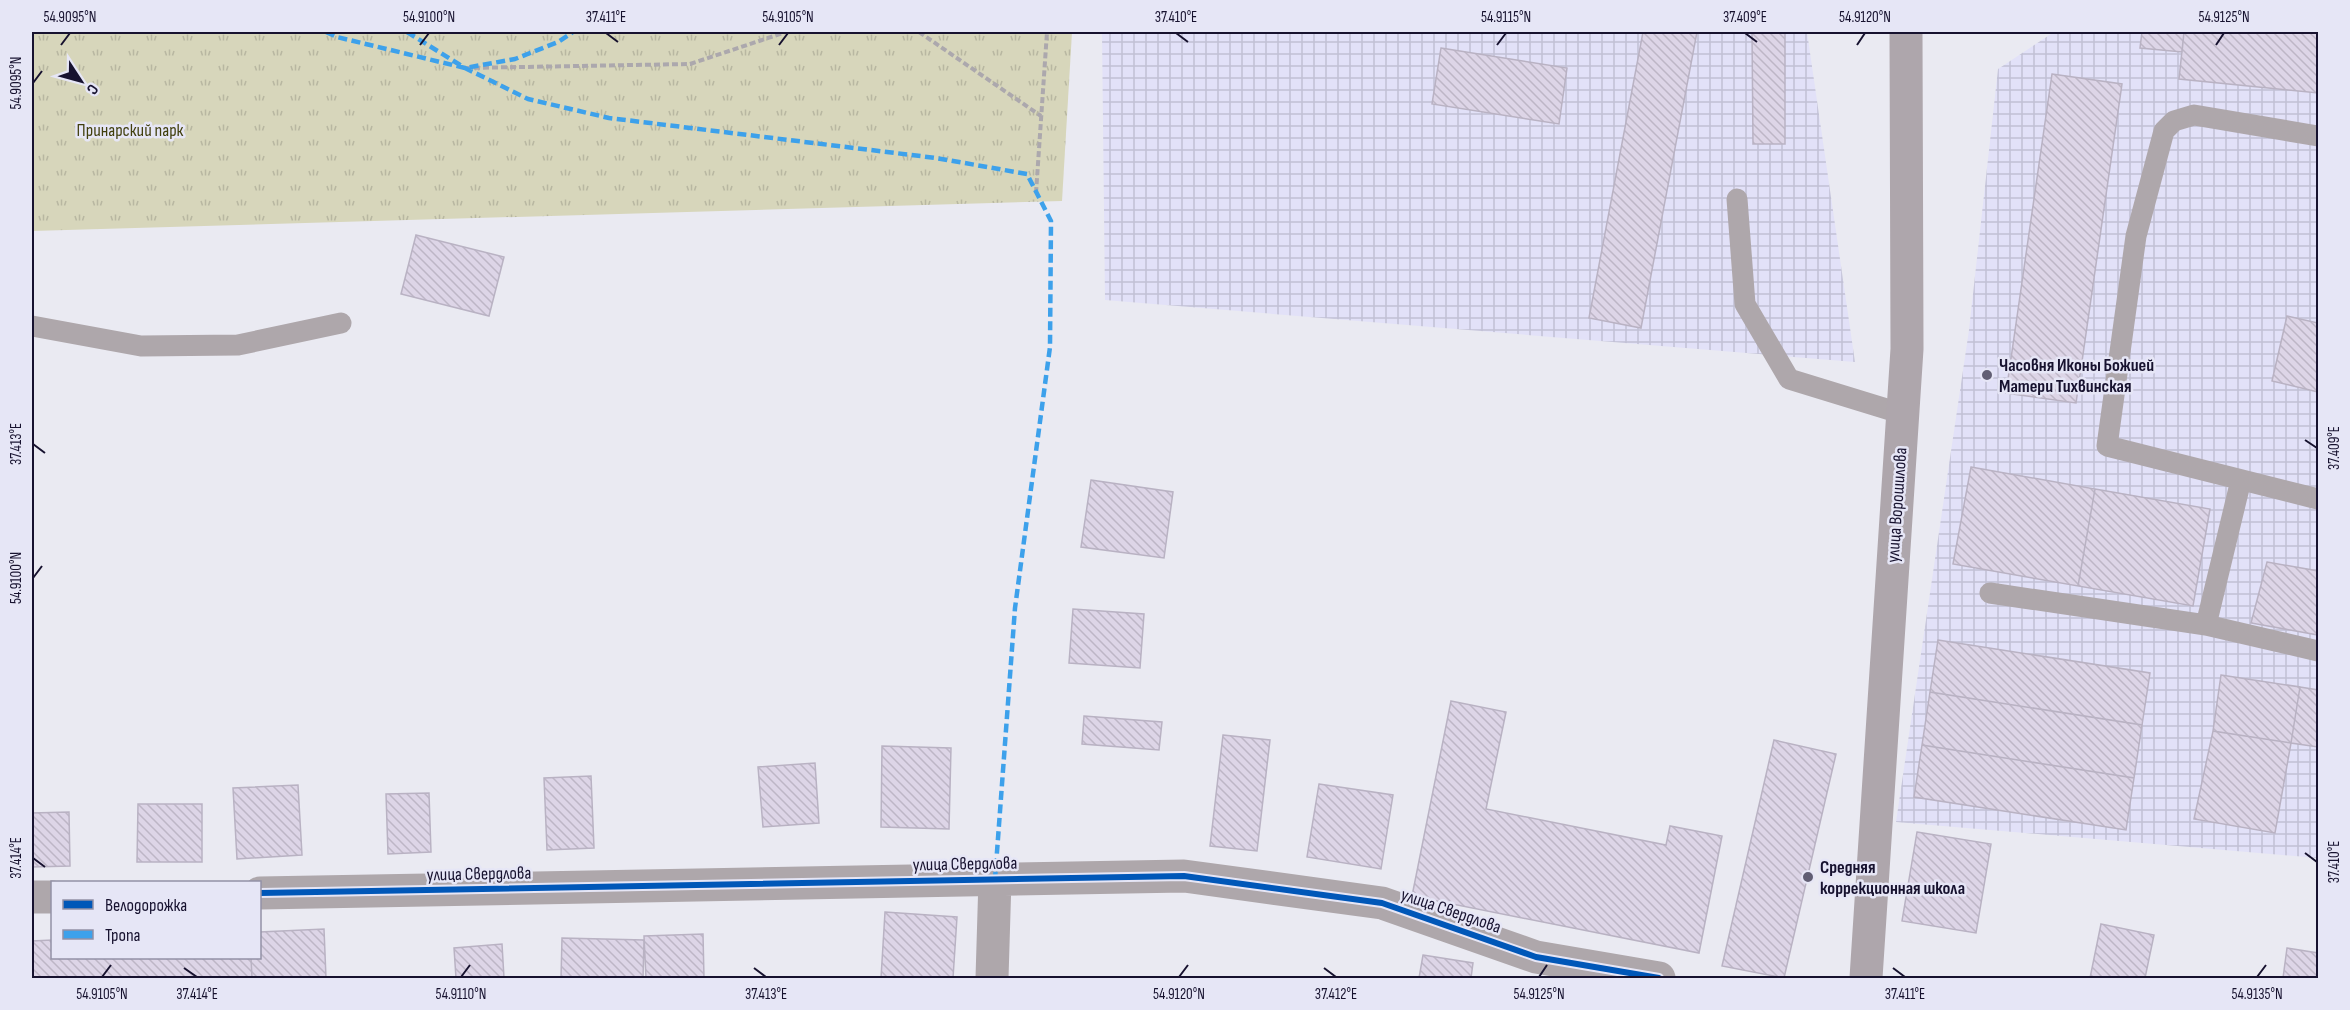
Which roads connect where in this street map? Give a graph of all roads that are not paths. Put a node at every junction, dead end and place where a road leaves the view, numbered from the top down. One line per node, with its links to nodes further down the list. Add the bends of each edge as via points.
1 (1906, 32): 6 (main road, улица Ворошилова, via 1907,349)
2 (2319, 136): 7 (lane, via 2194,115 2175,121 2164,131 2158,145 2136,236 2107,446)
3 (1737, 199): 6 (lane, via 1745,304 1789,379)
4 (341, 323): 5 (lane, via 238,345 141,346)
5 (32, 326)
6 (1903, 414): 18 (main road, улица Ворошилова)
7 (2241, 480): 8 (lane); 10 (lane)
8 (2319, 500)
9 (1990, 593): 10 (lane)
10 (2206, 626): 11 (lane)
11 (2319, 651)
12 (995, 879): 13 (street, улица Свердлова); 16 (street); 17 (street, улица Свердлова, via 1184,876 1382,903 1536,957)
13 (261, 893)
14 (32, 897): 15 (street)
15 (51, 897)
16 (992, 978)
17 (1659, 978)
18 (1866, 978)

